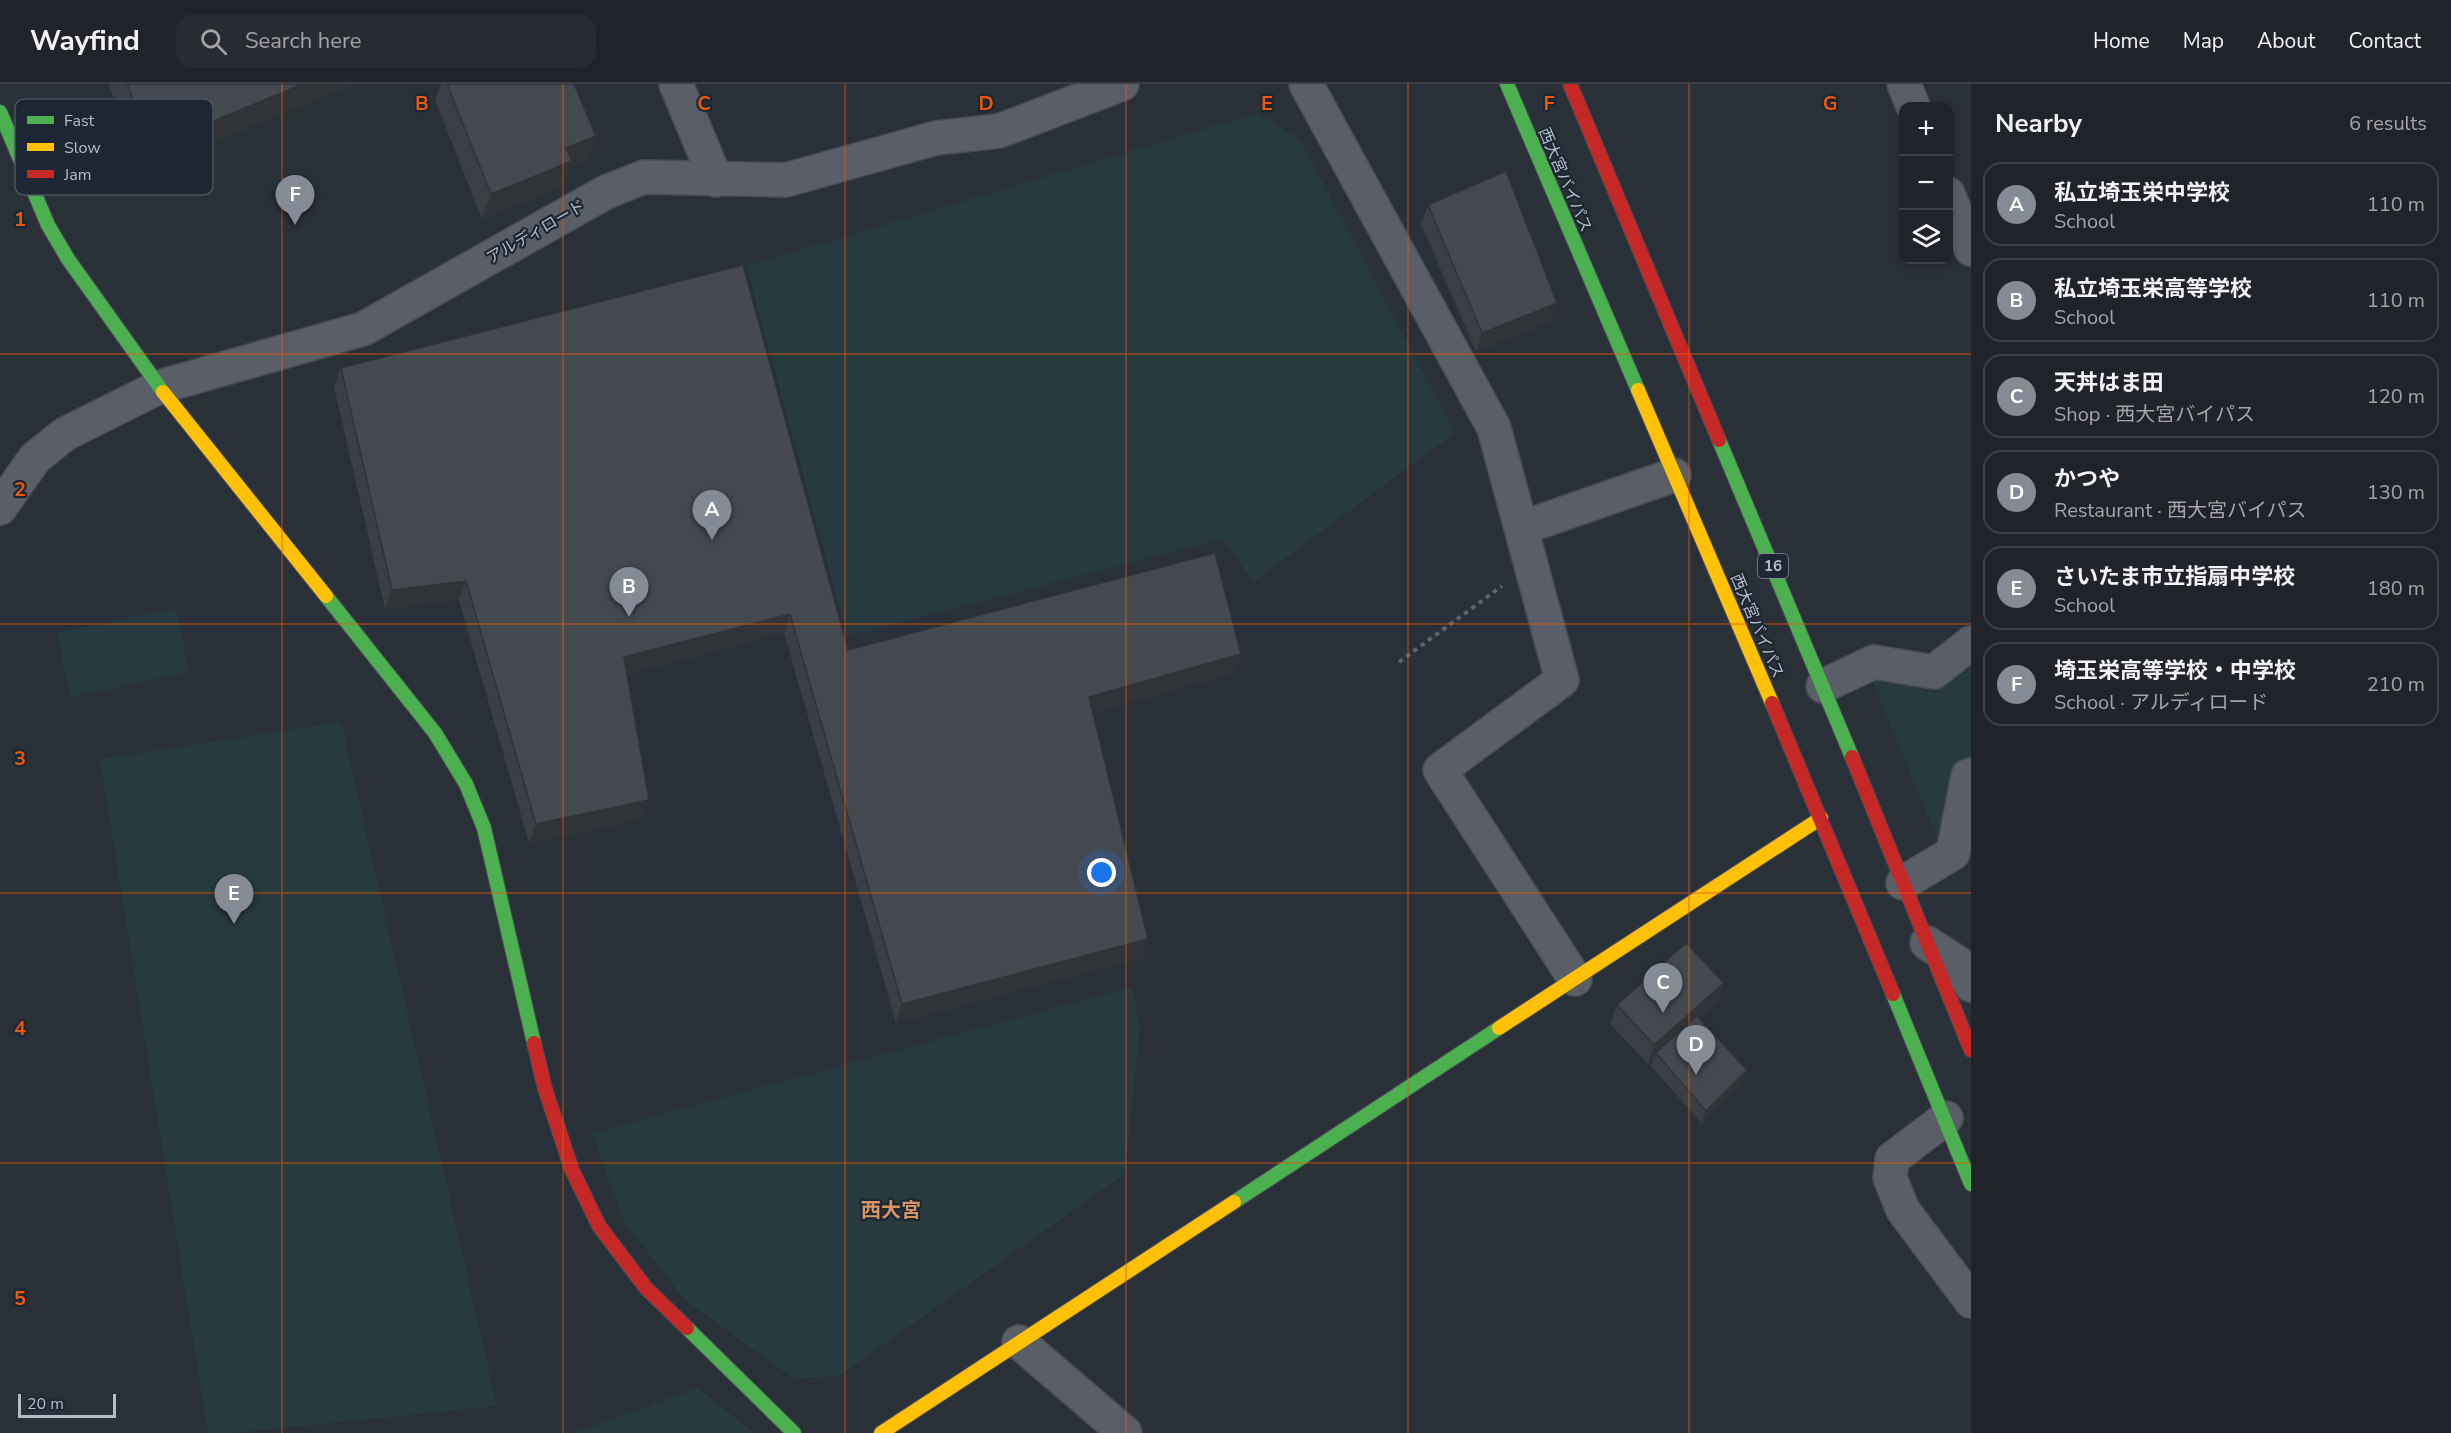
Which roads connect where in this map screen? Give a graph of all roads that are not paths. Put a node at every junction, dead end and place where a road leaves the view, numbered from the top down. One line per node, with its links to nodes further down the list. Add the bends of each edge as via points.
1 (676, 84): 10 (street)
2 (1122, 84): 10 (street, アルディロード, via 999,131 936,138 786,180)
3 (1306, 84): 17 (street, via 1494,428)
4 (1507, 84): 15 (main road, 西大宮バイパス)
5 (1570, 84): 19 (main road, 16)
6 (1904, 84): 7 (street)
7 (1911, 102)
8 (0, 112): 9 (main road)
9 (15, 147)
10 (716, 180): 14 (street, アルディロード, via 644,177 606,192 363,329)
11 (35, 195): 14 (main road, via 68,258)
12 (1953, 205): 13 (street)
13 (1969, 240)
14 (159, 387): 16 (street, アルディロード, via 65,434 35,458); 31 (main road, via 435,733 466,784 484,828 545,1089 572,1170 599,1226 646,1288)
15 (1674, 475): 17 (street); 21 (main road, 西大宮バイパス)
16 (2, 501)
17 (1522, 528): 24 (street, via 1562,680 1440,770)
18 (1971, 643): 19 (street, via 1934,672 1874,662)
19 (1823, 686): 22 (main road, 16)
20 (1971, 775): 22 (street, via 1953,853)
21 (1821, 818): 24 (main road); 27 (main road, 西大宮バイパス)
22 (1903, 883): 23 (main road, 16)
23 (1927, 943): 25 (street, via 1958,963); 26 (main road, 16)
24 (1575, 979): 30 (main road)
25 (1971, 985)
26 (1971, 1050)
27 (1946, 1118): 28 (main road, 西大宮バイパス); 29 (street, via 1892,1159 1890,1178 1903,1210)
28 (1971, 1184)
29 (1971, 1301)
30 (1019, 1342): 32 (main road); 33 (street)
31 (794, 1433)
32 (881, 1433)
33 (1125, 1433)

